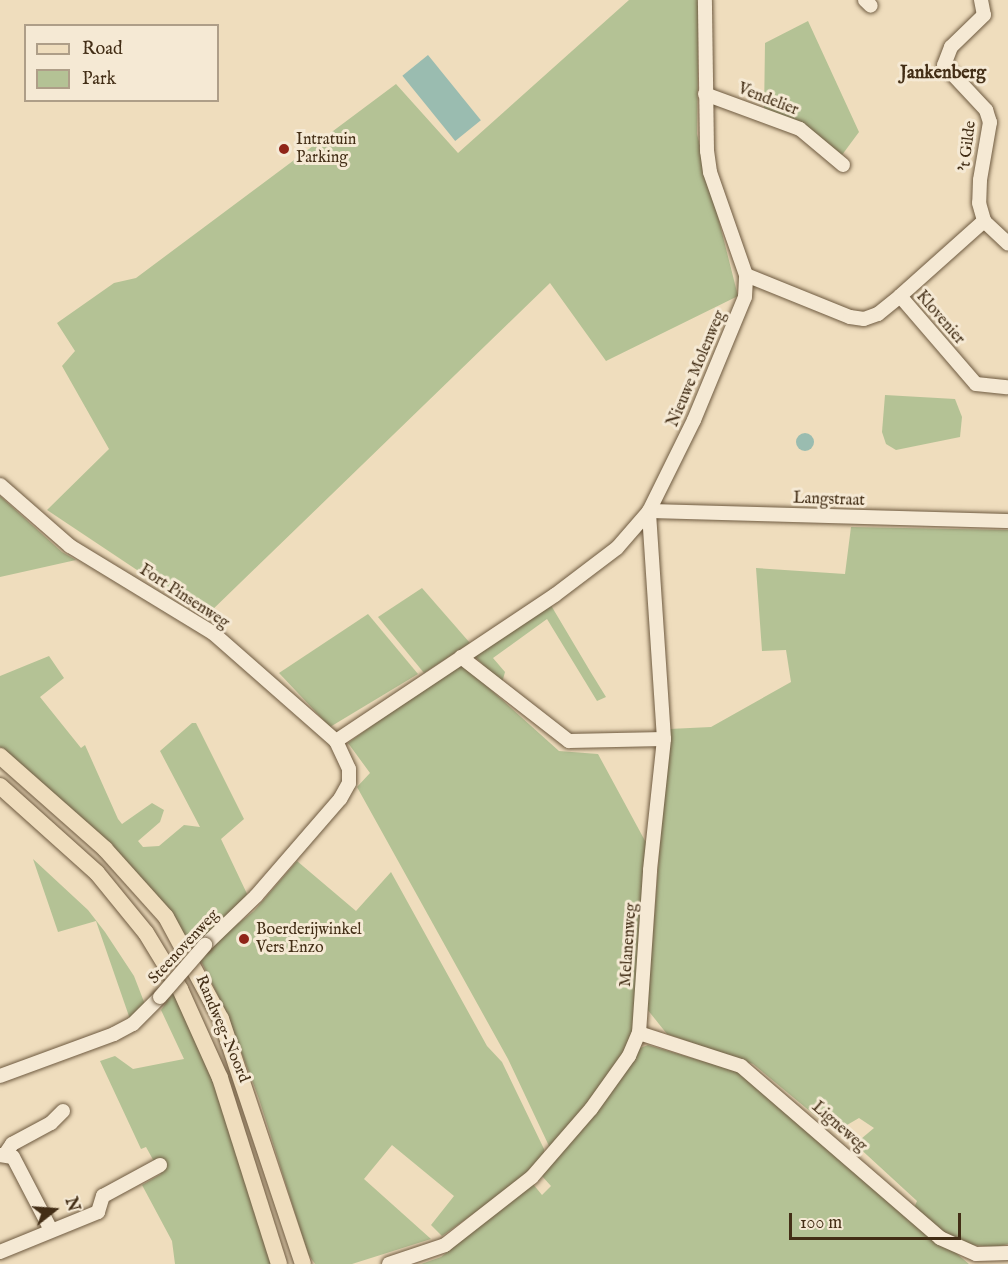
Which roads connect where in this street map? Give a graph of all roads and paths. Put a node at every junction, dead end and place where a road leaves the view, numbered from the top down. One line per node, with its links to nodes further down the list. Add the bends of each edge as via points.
1 (705, 0): 3 (street, Nieuwe Molenweg)
2 (981, 0): 5 (street, 't Gilde, via 984,15 951,46 944,65 986,110 990,122 980,180 979,203)
3 (705, 94): 4 (street, Vendelier, via 800,129); 7 (street, Nieuwe Molenweg, via 710,172)
4 (843, 165)
5 (984, 221): 6 (street); 8 (street)
6 (1008, 243)
7 (746, 275): 8 (street, Klovenier, via 864,319 878,314); 11 (street, Nieuwe Molenweg, via 745,297 722,360)
8 (900, 296): 9 (street, Klovenier, via 976,384)
9 (1007, 387)
10 (0, 485): 15 (street, Fort Pinsenweg, via 70,546 213,633)
11 (649, 511): 12 (street, Langstraat); 13 (street, Nieuwe Molenweg, via 588,572); 14 (street, Melanenweg)
12 (1008, 521)
13 (461, 657): 14 (street, via 569,741); 15 (street, Nieuwe Molenweg)
14 (664, 739): 19 (street, Melanenweg)
15 (336, 741): 17 (street, Fort Pinsenweg, via 349,769)
16 (0, 756): 28 (main road, Randweg-Noord, via 105,849 166,917 221,1019)
17 (349, 783): 20 (street, Steenovenweg, bridge, via 340,799 256,896 133,1024)
18 (0, 786): 27 (main road, Randweg-Noord, via 97,873 146,933 176,982 220,1078)
19 (639, 1033): 26 (street, Ligneweg, via 741,1066 940,1238 976,1254); 29 (street, Melanenweg, via 629,1056 591,1109 532,1177 445,1245)
20 (0, 1076)
21 (63, 1111): 22 (street)
22 (3, 1154): 24 (street, via 13,1157)
23 (160, 1165): 24 (street, via 103,1196 98,1212 71,1226)
24 (51, 1230): 25 (street)
25 (0, 1252)
26 (1008, 1253)
27 (279, 1264)
28 (303, 1264)
29 (389, 1264)

